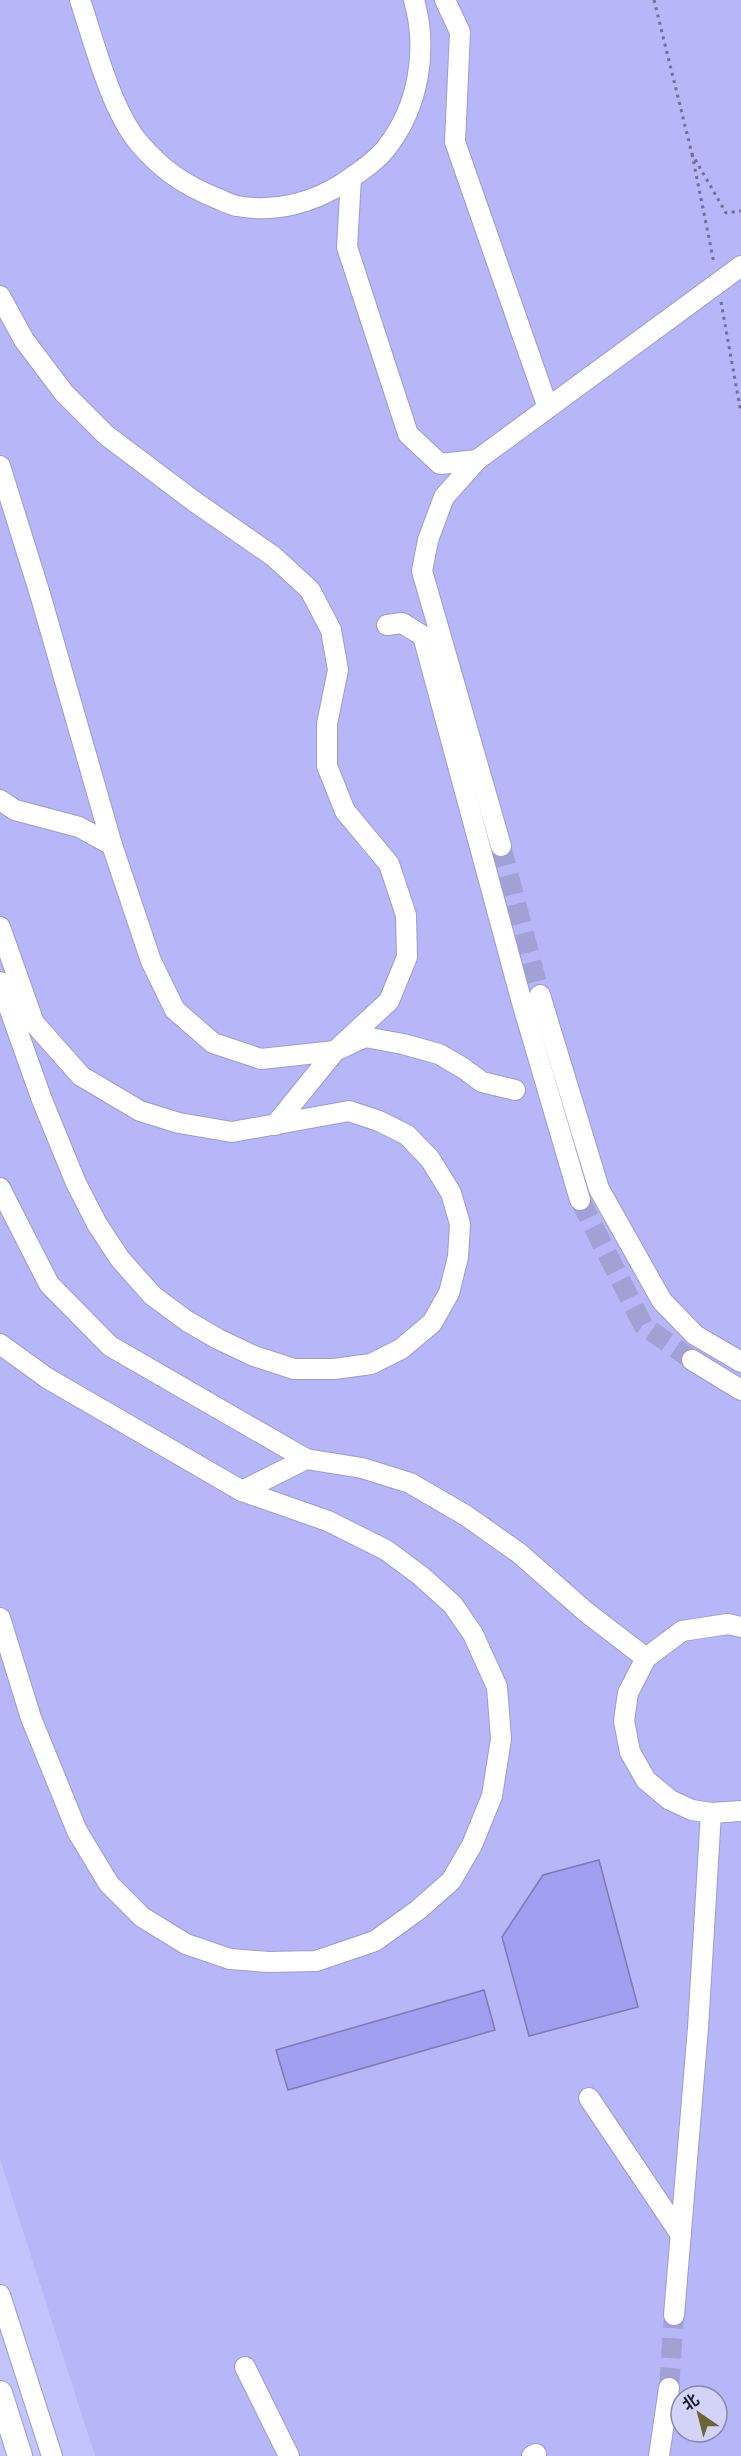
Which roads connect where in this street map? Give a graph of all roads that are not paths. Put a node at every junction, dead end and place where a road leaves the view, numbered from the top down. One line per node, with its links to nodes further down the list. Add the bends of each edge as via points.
1 (80, 0): 4 (street, via 126,123 161,166 188,186 236,206 282,208 324,195)
2 (414, 0): 4 (street, via 421,41 417,84 404,119 387,148)
3 (445, 0): 7 (street, via 460,32 455,142)
4 (351, 178): 8 (street, via 346,247 408,434 440,464)
5 (741, 266): 7 (street)
6 (0, 296): 19 (street, via 24,340 64,393 106,435 273,556 310,590 331,630 338,670 327,724 327,766 345,811 388,864 406,915 406,957 389,1001)
7 (548, 408): 8 (street)
8 (477, 460): 12 (street, via 444,497 428,540 422,571)
9 (0, 466): 14 (street)
10 (387, 625): 11 (street, via 402,623)
11 (423, 636): 12 (street); 23 (street)
12 (448, 660): 15 (street)
13 (0, 800): 14 (street, via 15,810 78,827)
14 (112, 845): 19 (street, via 151,961 175,1011 213,1043 261,1059)
15 (501, 846)
16 (0, 927): 21 (street, via 34,1023 81,1076 140,1112 179,1123 232,1132)
17 (0, 982): 21 (street, via 76,1183 120,1259 153,1296 187,1321 254,1356 294,1369 371,1364 401,1349 432,1323 449,1293 458,1257 460,1224 451,1193 430,1159 407,1135 379,1120 349,1111)
18 (540, 995): 26 (street, via 599,1189 662,1301 695,1335)
19 (335, 1051): 20 (street, via 365,1037 403,1044 439,1054 482,1082); 21 (street)
20 (515, 1090)
21 (275, 1125)
22 (0, 1188): 28 (street, via 49,1284 110,1346)
23 (580, 1200)
24 (0, 1344): 29 (street, via 47,1378)
25 (692, 1360): 27 (street)
26 (741, 1362)
27 (741, 1390)
28 (306, 1459): 29 (street); 32 (street, via 362,1468 410,1483 447,1504 519,1553)
29 (242, 1491): 30 (street, via 328,1521 386,1550 422,1576 453,1605 473,1634 497,1687 501,1739 492,1796 472,1845 451,1881 418,1911 375,1941 316,1961 230,1959 186,1944 142,1917 110,1884 77,1831 31,1718)
30 (0, 1618)
31 (741, 1627): 32 (street, via 728,1624 682,1631)
32 (646, 1658): 34 (street, via 628,1693 624,1721 630,1752 646,1780 670,1800)
33 (741, 1811): 34 (street)
34 (711, 1813): 36 (street)
35 (589, 2098): 36 (street)
36 (681, 2235): 38 (street)
37 (1, 2299): 42 (street)
38 (674, 2315)
39 (245, 2367): 45 (street)
40 (669, 2388): 46 (street)
41 (0, 2393): 43 (main road)
42 (45, 2433): 43 (street); 44 (street)
43 (18, 2450)
44 (52, 2456)
45 (289, 2456)
46 (659, 2456)

